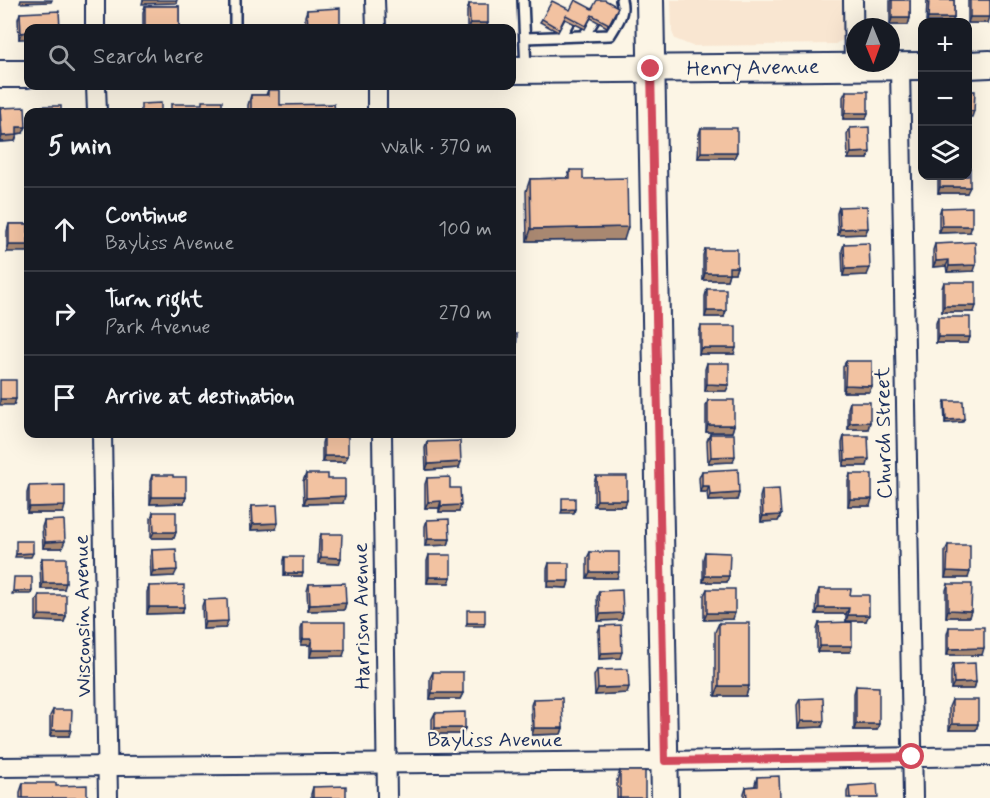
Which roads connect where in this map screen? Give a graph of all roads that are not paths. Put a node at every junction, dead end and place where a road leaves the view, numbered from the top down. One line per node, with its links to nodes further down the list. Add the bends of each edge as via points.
1 (95, 0): 11 (street)
2 (235, 0): 12 (lane)
3 (375, 0): 13 (street)
4 (523, 0): 16 (lane)
5 (621, 0): 14 (lane, via 623,14 610,35)
6 (650, 0): 21 (street)
7 (853, 0): 8 (street)
8 (853, 18)
9 (594, 20): 14 (lane)
10 (569, 21): 15 (lane)
11 (95, 24)
12 (235, 24)
13 (376, 24)
14 (584, 36): 15 (lane)
15 (560, 37): 16 (lane)
16 (525, 38): 22 (lane)
17 (990, 64): 18 (street)
18 (972, 65)
19 (911, 66): 32 (street, Church Street)
20 (846, 67): 21 (street, Henry Avenue)
21 (651, 69): 22 (street, Henry Avenue); 33 (street)
22 (519, 70)
23 (0, 74): 24 (street)
24 (24, 74)
25 (96, 90): 27 (street)
26 (377, 90): 28 (street)
27 (97, 108)
28 (377, 108)
29 (102, 438): 35 (street, Wisconsin Avenue)
30 (382, 438): 34 (street, Harrison Avenue)
31 (990, 756): 32 (street, Bayliss Avenue)
32 (912, 757): 33 (street, Bayliss Avenue); 40 (street, Church Street)
33 (665, 761): 34 (street, Bayliss Avenue); 39 (street)
34 (387, 763): 35 (street, Bayliss Avenue); 38 (street, Harrison Avenue)
35 (108, 765): 36 (street, Bayliss Avenue); 37 (street, Wisconsin Avenue)
36 (0, 767)
37 (108, 798)
38 (387, 798)
39 (665, 798)
40 (913, 798)

